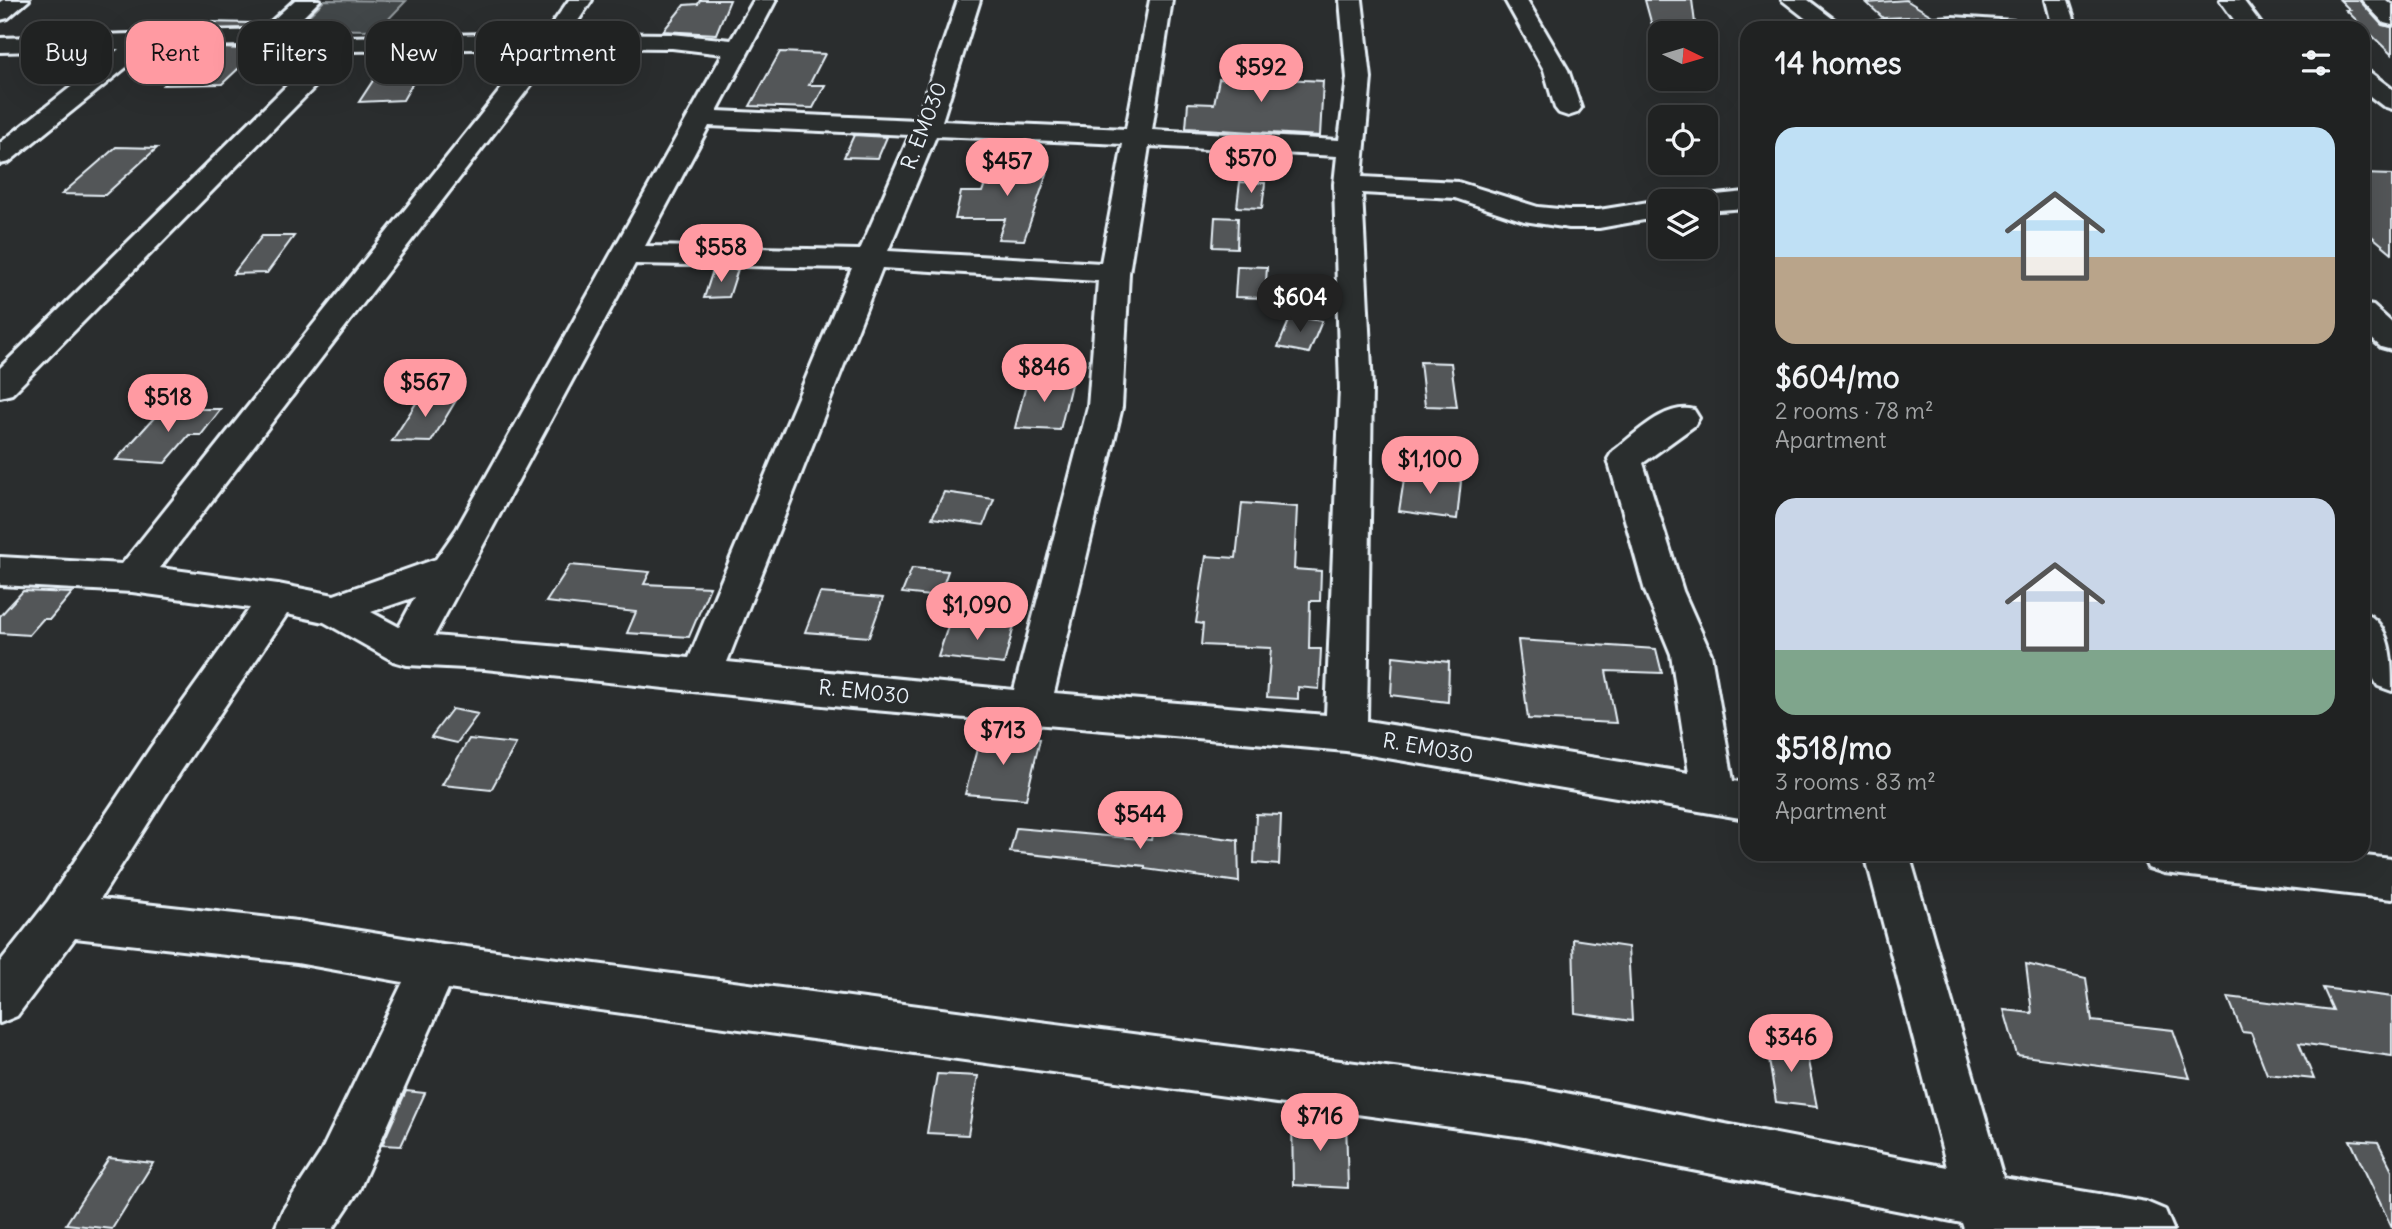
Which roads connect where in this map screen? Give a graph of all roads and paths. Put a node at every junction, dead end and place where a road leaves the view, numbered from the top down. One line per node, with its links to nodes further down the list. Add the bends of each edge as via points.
1 (18, 0): 13 (street)
2 (309, 0): 15 (street)
3 (582, 0): 16 (street)
4 (765, 0): 25 (street)
5 (970, 0): 35 (street, R. EM030)
6 (1161, 0): 36 (street)
7 (1351, 0): 37 (street, via 1359,78)
8 (1516, 0): 33 (street, via 1556,70)
9 (1793, 0): 17 (street)
10 (2057, 0): 18 (street)
11 (2231, 0): 19 (street)
12 (2373, 0): 14 (street)
13 (0, 13)
14 (2392, 18)
15 (286, 21)
16 (567, 21)
17 (1823, 21)
18 (2062, 21)
19 (2247, 21)
20 (476, 41): 23 (street)
21 (640, 41): 25 (street)
22 (126, 42): 24 (street)
23 (352, 44)
24 (0, 45)
25 (737, 47): 34 (street)
26 (126, 55): 38 (street)
27 (2370, 76): 28 (street)
28 (2392, 76)
29 (2370, 83): 32 (street)
30 (303, 84): 48 (street)
31 (518, 84): 52 (street)
32 (2392, 101)
33 (1568, 108)
34 (701, 118): 35 (street); 43 (street)
35 (927, 127): 36 (street); 44 (street, R. EM030)
36 (1139, 137): 37 (street); 45 (street)
37 (1351, 149): 39 (street)
38 (0, 156)
39 (1348, 184): 42 (street, via 1458,190 1534,215 1569,219); 60 (street, via 1356,388)
40 (1740, 200): 41 (street)
41 (1718, 202)
42 (1648, 210)
43 (626, 255): 44 (street); 50 (street)
44 (871, 259): 45 (street); 57 (street, R. EM030)
45 (1114, 273): 59 (street, via 1105,407)
46 (2370, 320): 47 (street)
47 (2392, 340)
48 (0, 387)
49 (1682, 418): 61 (street, via 1625,459 1664,590 1691,654)
50 (449, 569): 54 (street); 56 (street)
51 (1, 572): 52 (street)
52 (131, 578): 53 (street)
53 (278, 598): 54 (street); 65 (street)
54 (334, 609): 56 (street)
55 (2370, 640): 58 (street)
56 (407, 650): 57 (street)
57 (702, 674): 59 (street, R. EM030)
58 (2392, 675)
59 (1030, 707): 60 (street, R. EM030)
60 (1346, 734): 61 (street, R. EM030)
61 (1730, 799)
62 (1888, 861): 68 (street)
63 (2228, 861): 64 (street)
64 (2392, 879)
65 (64, 916): 66 (street, via 297,942); 67 (street)
66 (435, 965): 68 (street, via 1524,1111); 69 (street, via 340,1171)
67 (0, 1000)
68 (1987, 1215): 70 (street)
69 (302, 1229)
70 (2146, 1229)

